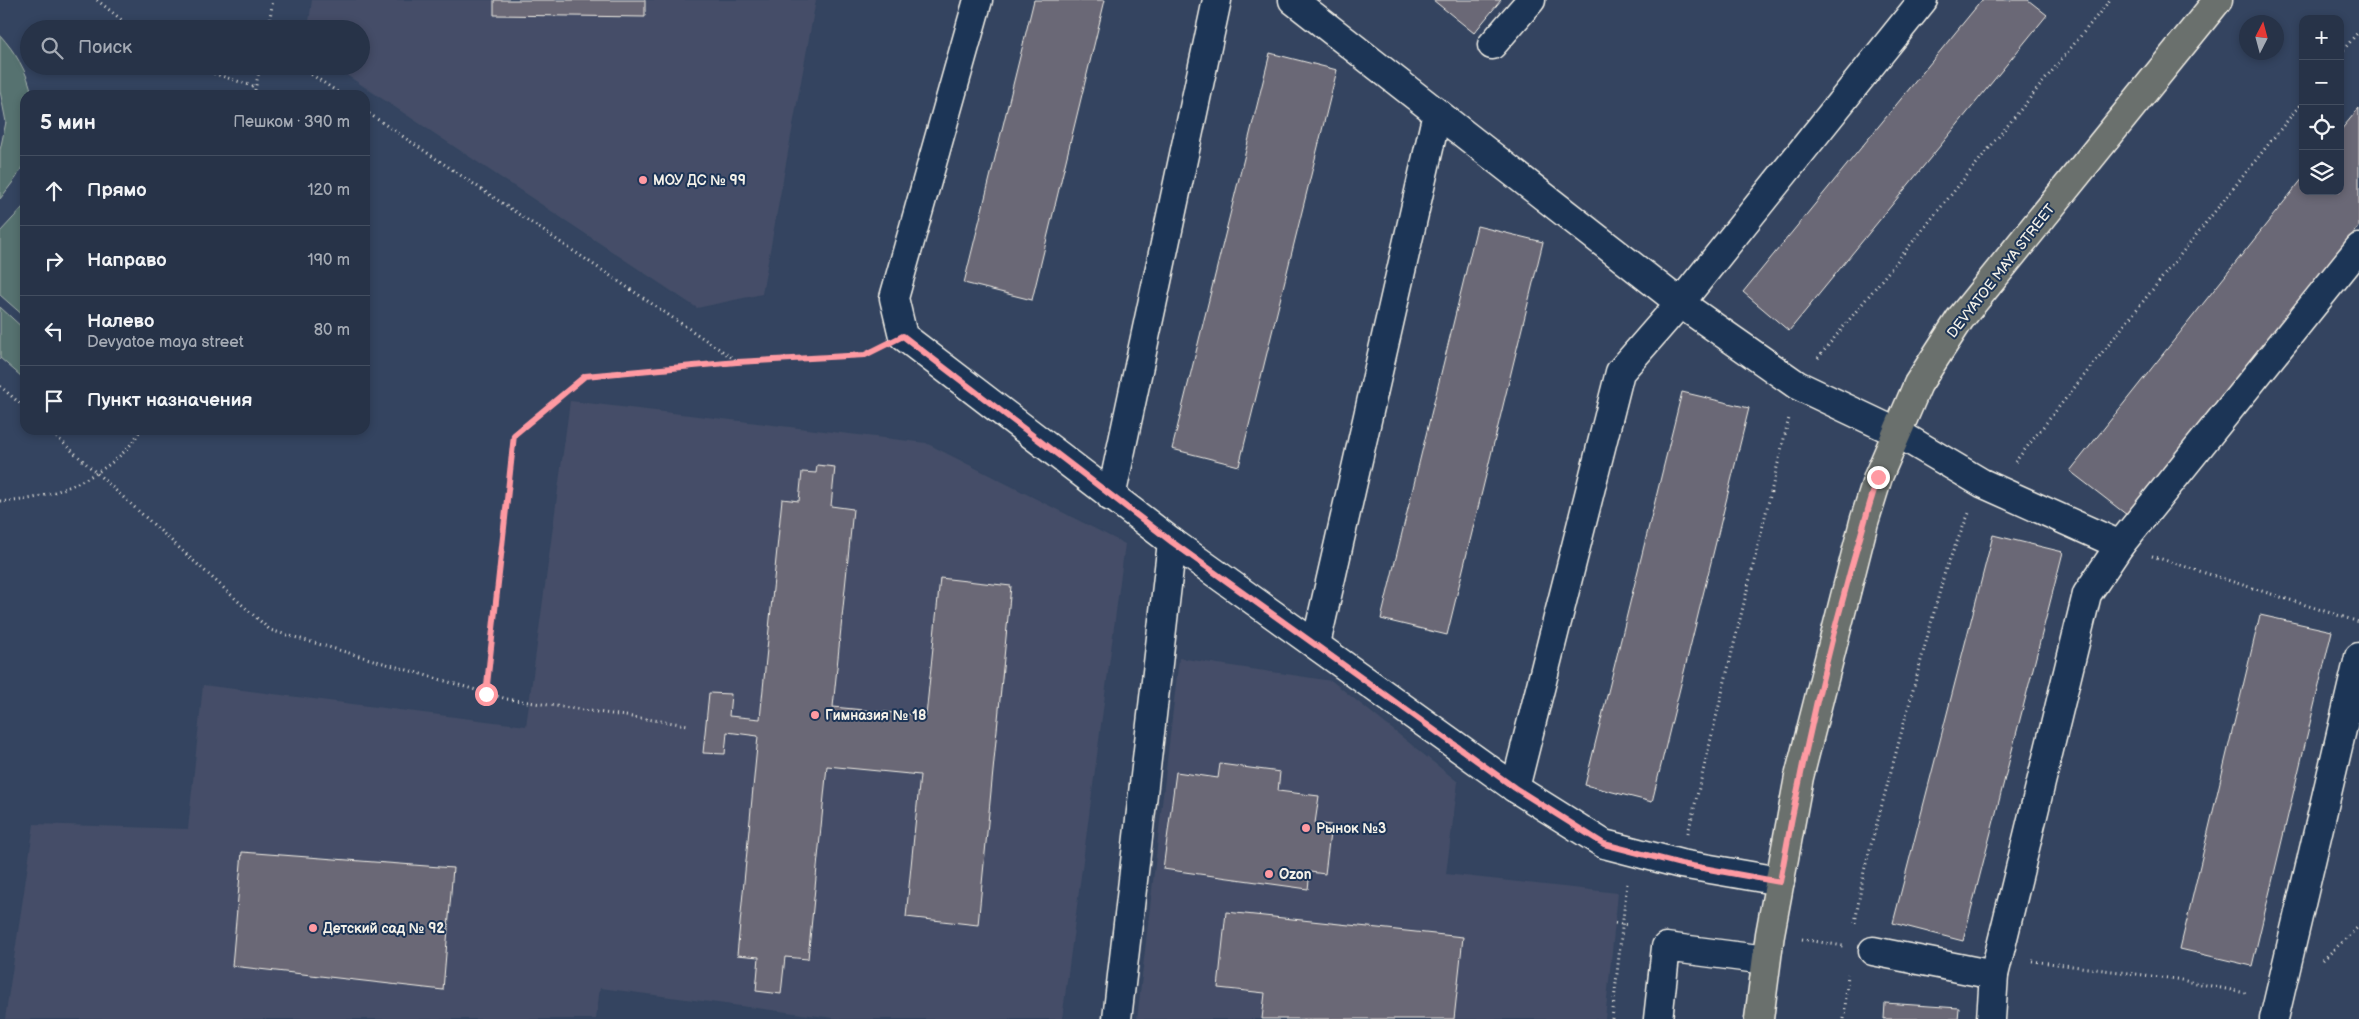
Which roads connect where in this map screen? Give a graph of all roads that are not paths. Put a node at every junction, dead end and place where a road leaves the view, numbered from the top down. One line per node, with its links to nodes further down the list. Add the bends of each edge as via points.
1 (978, 0): 12 (lane, via 894,298 903,336)
2 (1217, 0): 12 (lane)
3 (1293, 0): 8 (lane)
4 (1530, 0): 7 (lane)
5 (2211, 2): 11 (main road, DEVYATOE MAYA STREET, via 1960,320 1918,384)
6 (1910, 5): 10 (lane)
7 (1492, 44)
8 (1437, 113): 10 (lane); 15 (lane)
9 (2359, 248): 14 (lane)
10 (1680, 303): 11 (lane, via 1797,385); 17 (lane, via 1620,372)
11 (1896, 432): 14 (lane, via 1988,485); 18 (main road, DEVYATOE MAYA STREET, via 1878,477 1857,550 1799,777)
12 (1111, 497): 13 (lane)
13 (1172, 542): 15 (lane); 22 (lane)
14 (2120, 545): 21 (lane, via 2087,594)
15 (1316, 644): 17 (lane)
16 (2359, 657): 26 (lane)
17 (1515, 788): 18 (lane, via 1604,844 1681,864)
18 (1780, 882): 20 (main road, DEVYATOE MAYA STREET)
19 (1873, 951): 21 (lane)
20 (1766, 960): 23 (lane, via 1666,947); 24 (main road, DEVYATOE MAYA STREET)
21 (1997, 966): 25 (lane)
22 (1117, 1019)
23 (1658, 1019)
24 (1759, 1019)
25 (1991, 1019)
26 (2274, 1019)

